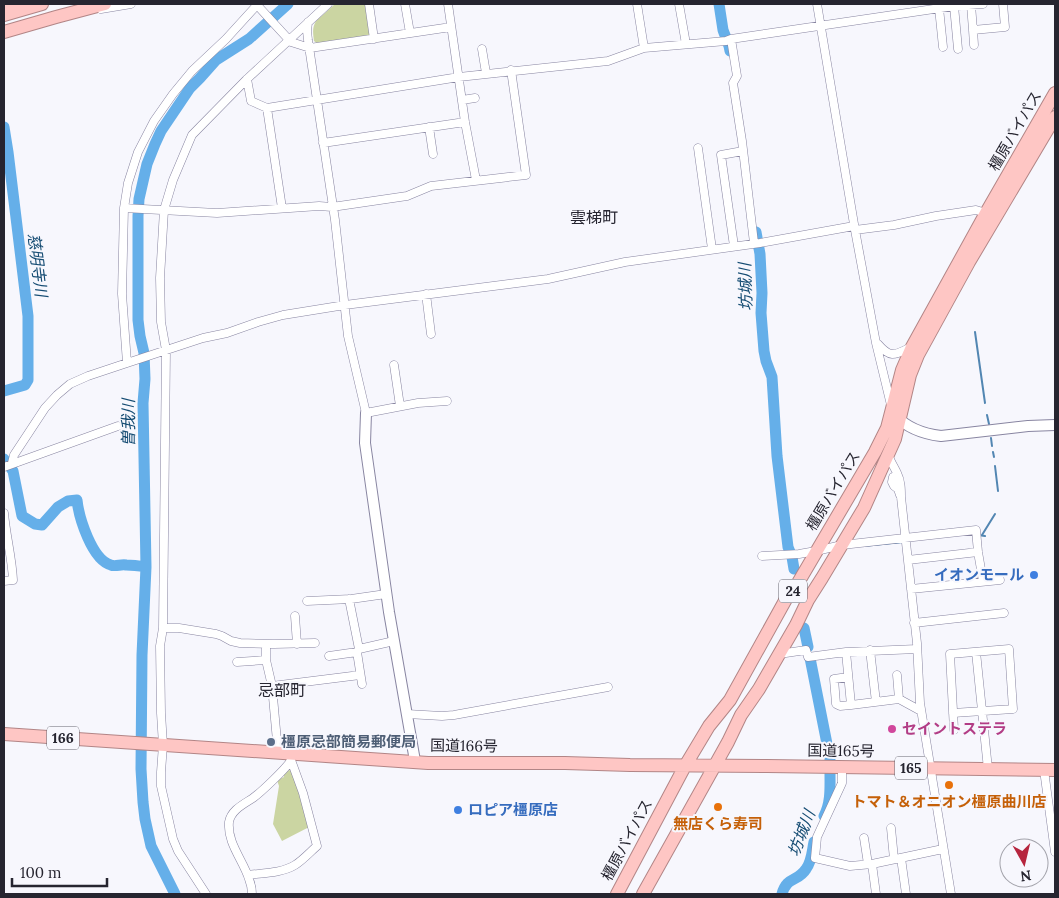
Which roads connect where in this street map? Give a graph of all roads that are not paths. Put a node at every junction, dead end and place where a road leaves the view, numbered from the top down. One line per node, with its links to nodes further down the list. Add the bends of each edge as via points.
1 (11, 4): 17 (highway)
2 (42, 4): 20 (highway)
3 (74, 4): 23 (highway)
4 (105, 4): 21 (highway)
5 (131, 4): 21 (street)
6 (328, 4): 22 (street)
7 (369, 4): 30 (street)
8 (405, 4): 28 (street)
9 (448, 4): 25 (street)
10 (637, 4): 36 (street)
11 (679, 4): 32 (street)
12 (817, 4): 24 (street)
13 (983, 4): 16 (street)
14 (1003, 4): 26 (street, via 1005,27)
15 (958, 5): 16 (street); 19 (street); 38 (street)
16 (971, 5): 26 (street)
17 (4, 6)
18 (258, 6): 29 (street); 57 (street, via 192,71 154,121 138,152)
19 (939, 8): 24 (street); 34 (street)
20 (4, 15)
21 (56, 17): 27 (highway)
22 (308, 22): 29 (street); 35 (street)
23 (4, 24)
24 (821, 26): 31 (street); 61 (street)
25 (451, 28): 28 (street); 41 (street)
26 (974, 30): 33 (street)
27 (4, 32)
28 (410, 34): 30 (street)
29 (287, 38): 35 (street); 42 (street)
30 (374, 39): 35 (street)
31 (729, 40): 32 (street); 53 (street)
32 (686, 44): 36 (street)
33 (974, 45)
34 (943, 47)
35 (310, 48): 45 (street)
36 (644, 48): 39 (street, via 608,61)
37 (482, 49): 40 (street)
38 (958, 49)
39 (511, 70): 40 (street); 55 (street, via 526,175)
40 (486, 73): 41 (street)
41 (459, 77): 45 (street); 46 (street)
42 (247, 79): 47 (street, via 251,101); 59 (street, via 192,135)
43 (1055, 93): 60 (highway, 橿原バイパス / 24)
44 (475, 98): 46 (street)
45 (317, 99): 47 (street); 51 (street)
46 (462, 100): 49 (street)
47 (268, 108): 58 (street)
48 (1055, 117): 76 (highway, 橿原バイパス / 24, via 918,355 903,404)
49 (465, 122): 50 (street); 55 (street)
50 (429, 127): 51 (street); 54 (street)
51 (323, 143): 56 (street)
52 (698, 148): 64 (street)
53 (743, 151): 62 (street); 63 (street, via 722,155)
54 (433, 154)
55 (476, 180): 56 (street, via 431,186 407,196)
56 (332, 207): 58 (street); 66 (street)
57 (124, 208): 59 (street); 71 (street, via 122,294)
58 (282, 208): 59 (street, via 217,213)
59 (161, 210): 70 (street)
60 (986, 213): 61 (street, via 976,210 894,225); 69 (highway, 橿原バイパス / 24)
61 (855, 228): 62 (street); 68 (street)
62 (757, 243): 63 (street)
63 (734, 246): 64 (street)
64 (712, 250): 65 (street, via 625,262 548,279)
65 (426, 294): 66 (street); 67 (street)
66 (345, 305): 70 (street, via 284,315); 75 (street, via 348,336)
67 (431, 334)
68 (876, 343): 69 (street, via 884,351 897,355); 76 (street)
69 (912, 347): 76 (highway, 橿原バイパス / 24, via 902,370)
70 (162, 351): 71 (street); 99 (street)
71 (127, 363): 80 (street, via 70,384 57,395 45,408)
72 (394, 365): 74 (street)
73 (447, 401): 74 (street)
74 (400, 406): 75 (street)
75 (366, 413): 93 (street, via 366,443)
76 (896, 415): 77 (street, via 922,432 941,436); 79 (highway, 橿原バイパス / 24, via 895,439); 85 (highway, 橿原バイパス / 24)
77 (1055, 425)
78 (118, 426): 80 (street)
79 (888, 454): 83 (street, via 901,486); 84 (highway, 橿原バイパス / 24, via 864,508)
80 (12, 463): 81 (street)
81 (4, 467)
82 (4, 513): 90 (street, via 13,580)
83 (905, 541): 84 (street); 86 (street, via 976,534); 88 (street)
84 (842, 545): 85 (street); 109 (highway, 橿原バイパス / 24)
85 (816, 551): 87 (street); 113 (highway, 橿原バイパス / 24)
86 (978, 552): 88 (street); 91 (street)
87 (762, 556)
88 (908, 560): 92 (street)
89 (1000, 580): 91 (street)
90 (4, 581)
91 (983, 582): 92 (street)
92 (911, 590): 98 (street)
93 (386, 594): 94 (street); 100 (street)
94 (349, 599): 95 (street); 106 (street)
95 (307, 601)
96 (1004, 613): 98 (street)
97 (295, 616): 103 (street)
98 (914, 623): 104 (street)
99 (163, 628): 102 (street, via 216,634 240,643); 131 (street, via 160,646)
100 (394, 641): 106 (street); 127 (street)
101 (316, 643): 103 (street)
102 (266, 644): 103 (street); 111 (street)
103 (297, 644)
104 (917, 649): 105 (street); 124 (street)
105 (870, 650): 107 (street); 122 (street)
106 (358, 651): 110 (street); 115 (street)
107 (846, 652): 109 (street, via 808,657 806,650); 117 (street)
108 (976, 652): 125 (street); 125 (street, via 1009,649 1013,709); 126 (street, via 950,654)
109 (779, 654): 114 (highway, 橿原バイパス / 24)
110 (329, 656)
111 (266, 660): 112 (street); 119 (street)
112 (236, 662)
113 (750, 664): 114 (highway); 136 (highway, 橿原バイパス / 24)
114 (768, 673): 130 (highway, 橿原バイパス / 24)
115 (360, 675): 118 (street); 119 (street)
116 (897, 675): 121 (street)
117 (848, 677): 123 (street); 123 (street, via 834,679 836,704)
118 (362, 684)
119 (272, 686): 132 (street)
120 (608, 687): 127 (street, via 442,716)
121 (899, 699): 122 (street); 124 (street)
122 (876, 702): 123 (street)
123 (851, 705)
124 (921, 711): 139 (street)
125 (981, 711): 126 (street); 140 (street)
126 (953, 713): 128 (street)
127 (407, 714): 134 (street)
128 (954, 730)
129 (4, 734): 131 (highway, 国道166号 / 166)
130 (728, 742): 135 (highway, 橿原バイパス / 24); 137 (highway, via 734,758)
131 (163, 745): 132 (highway, 国道166号 / 166); 149 (street, via 161,786 173,839)
132 (278, 752): 133 (highway, 国道166号 / 166)
133 (291, 756): 134 (highway, 国道166号 / 166); 148 (street, via 278,775 231,816 229,827 233,845); 148 (street, via 317,846 297,864 284,870)
134 (415, 761): 136 (highway, 国道166号 / 166)
135 (715, 765): 136 (highway, 国道165号 / 165); 137 (highway, 国道165号 / 165); 152 (highway, 橿原バイパス / 24)
136 (685, 766): 151 (highway, 橿原バイパス / 24)
137 (767, 766): 138 (highway, 国道165号 / 165)
138 (842, 767): 139 (highway, 国道165号 / 165); 147 (street, via 842,783 817,837 816,858 850,866)
139 (931, 768): 140 (highway, 国道165号 / 165); 144 (street)
140 (988, 769): 141 (highway, 国道165号 / 165)
141 (1050, 770): 145 (street)
142 (891, 828): 146 (street)
143 (864, 838): 147 (street)
144 (943, 849): 146 (street); 155 (street)
145 (1055, 852)
146 (897, 858): 147 (street); 154 (street)
147 (870, 864): 153 (street)
148 (248, 875): 150 (street)
149 (206, 894)
150 (252, 894)
151 (617, 894)
152 (643, 894)
153 (876, 894)
154 (906, 894)
155 (951, 894)

